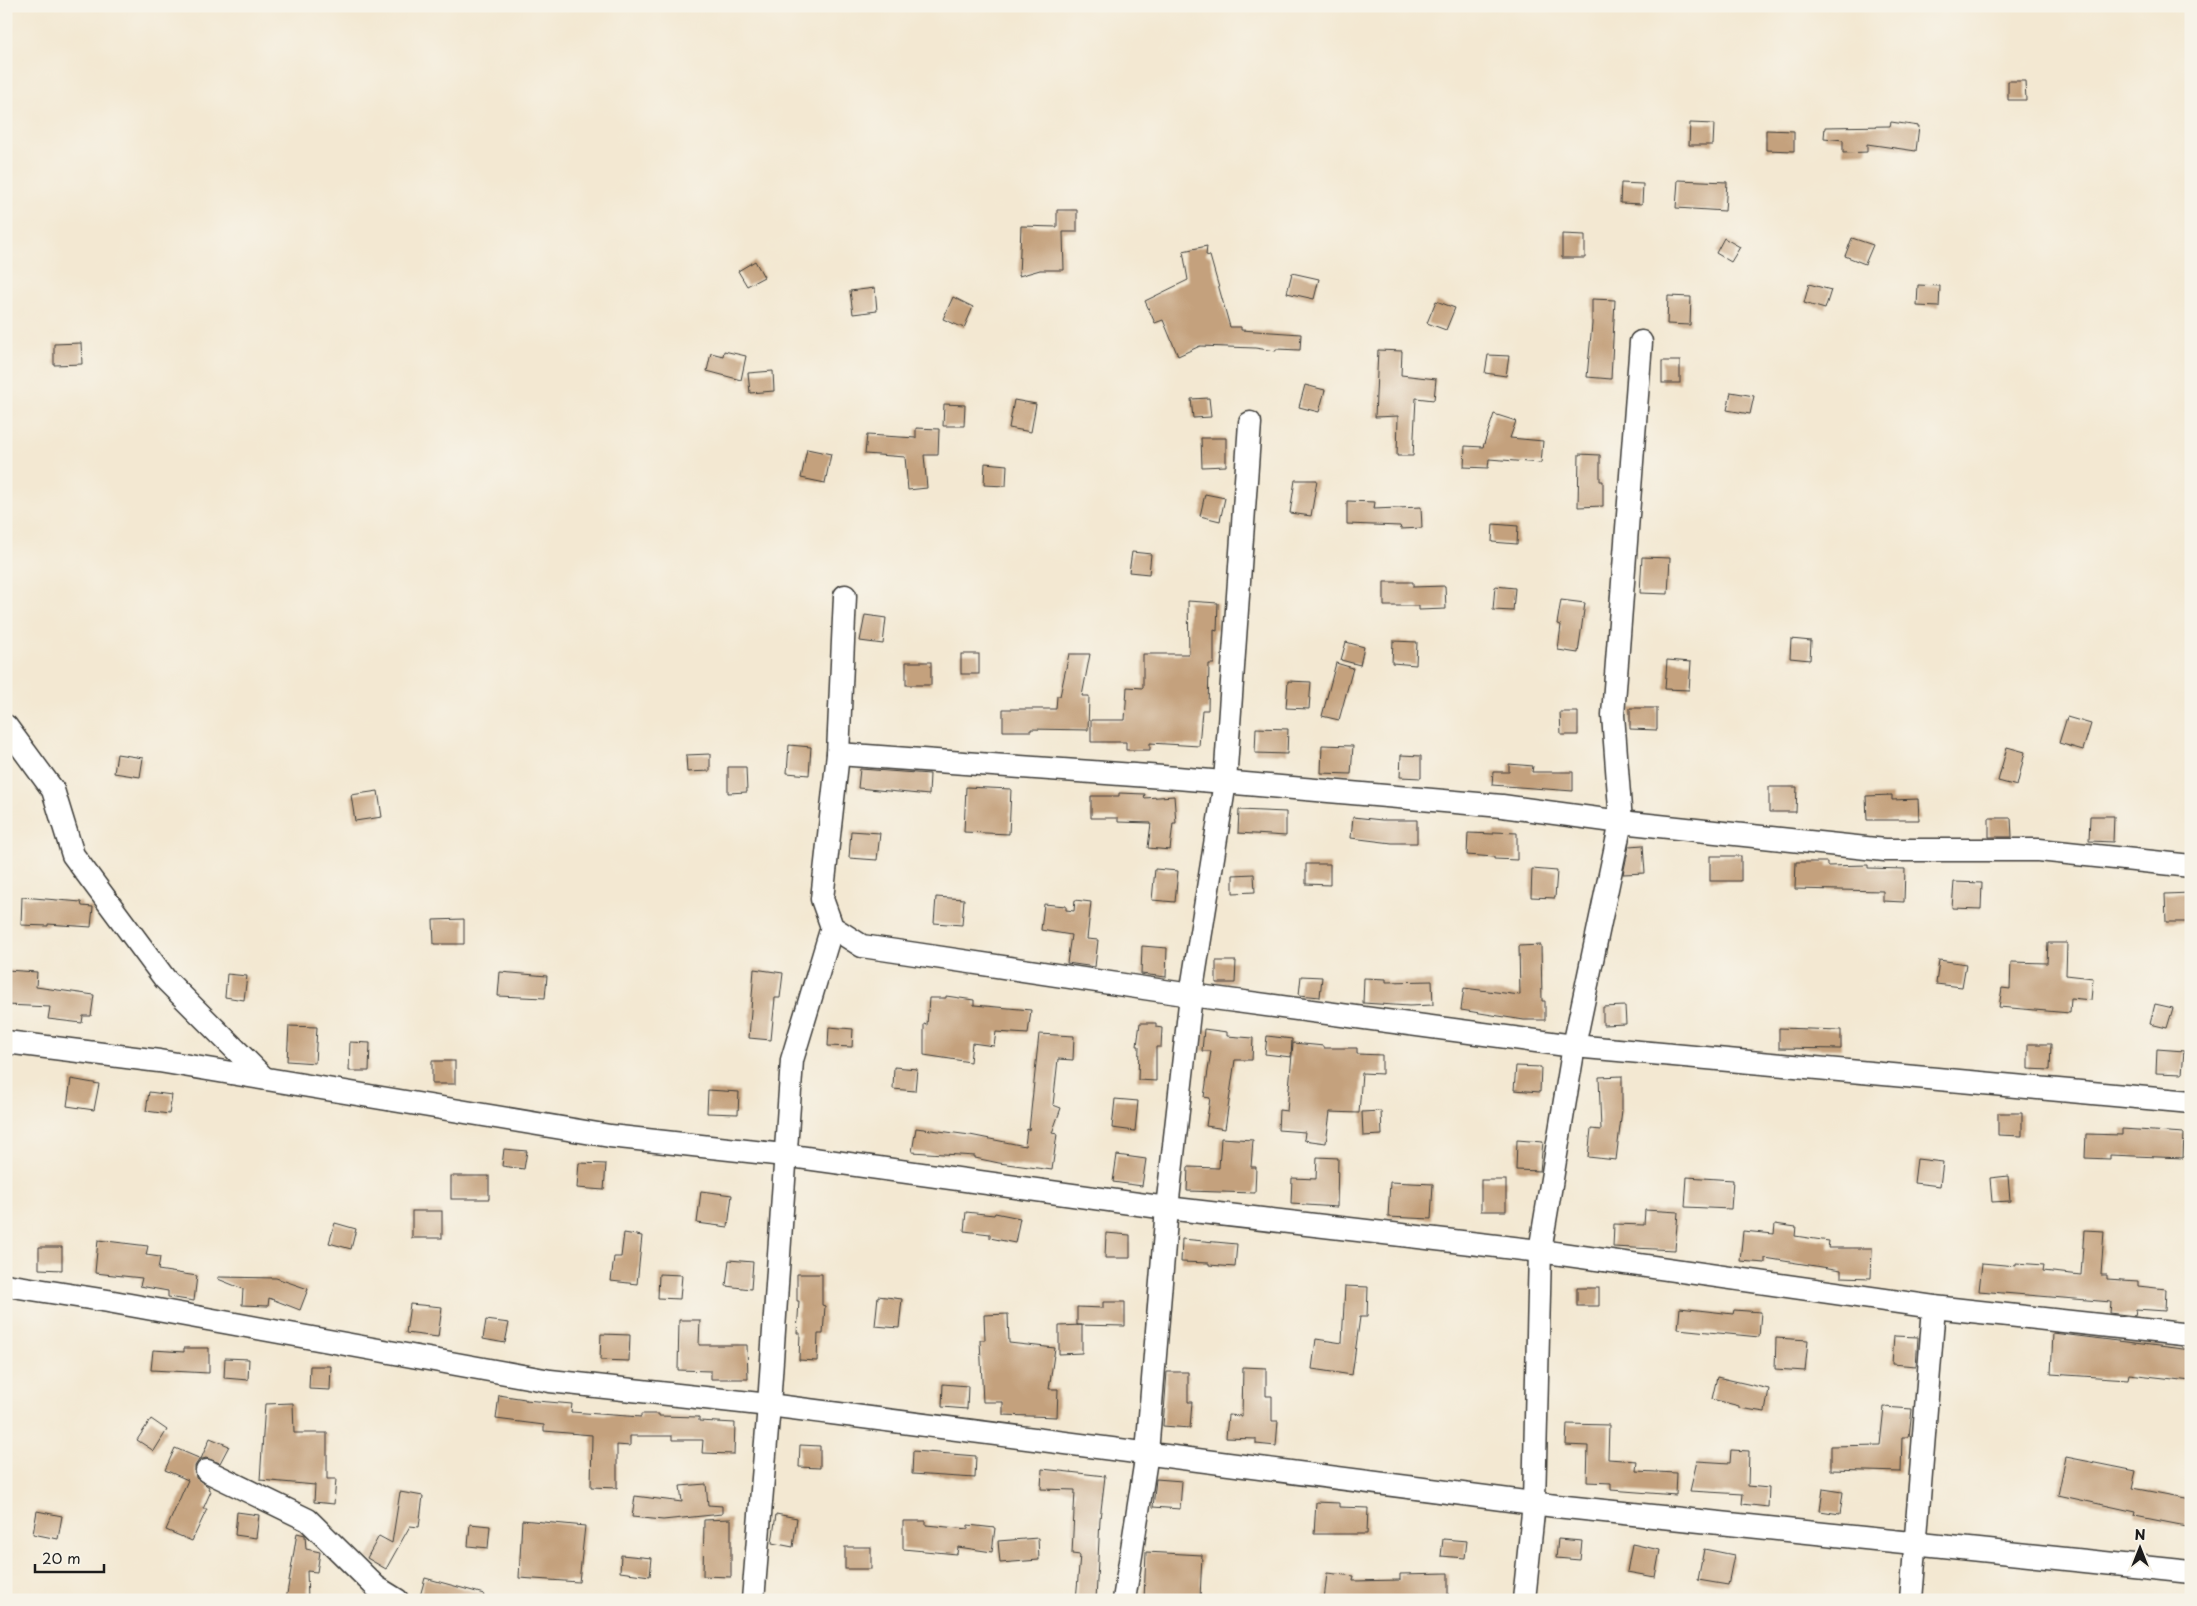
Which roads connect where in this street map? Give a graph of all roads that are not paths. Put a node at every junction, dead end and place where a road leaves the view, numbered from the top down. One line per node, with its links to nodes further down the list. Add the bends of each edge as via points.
1 (1641, 342): 7 (street, via 1613,715)
2 (1250, 423): 6 (street)
3 (845, 596): 5 (street)
4 (6, 726): 13 (street, via 53,790 72,855 166,979)
5 (838, 754): 6 (street); 9 (street, via 822,898)
6 (1225, 782): 7 (street, via 1502,806); 10 (street)
7 (1621, 822): 8 (street, via 1884,850 2039,850); 12 (street)
8 (2191, 866)
9 (832, 927): 10 (street, via 862,946); 15 (street, via 792,1060)
10 (1191, 995): 12 (street); 16 (street)
11 (6, 1042): 13 (street)
12 (1574, 1046): 14 (street); 17 (street)
13 (264, 1078): 15 (street, via 610,1136)
14 (2191, 1102)
15 (784, 1155): 16 (street); 21 (street)
16 (1167, 1208): 17 (street); 22 (street)
17 (1540, 1251): 19 (street); 24 (street)
18 (6, 1286): 21 (street, via 108,1300 550,1380)
19 (1934, 1307): 20 (street); 25 (street)
20 (2191, 1335)
21 (769, 1405): 22 (street); 28 (street)
22 (1147, 1453): 24 (street); 29 (street)
23 (207, 1470): 27 (street, via 308,1520 376,1586)
24 (1534, 1504): 25 (street); 30 (street)
25 (1916, 1545): 26 (street); 31 (street)
26 (2191, 1572)
27 (397, 1600)
28 (753, 1600)
29 (1124, 1600)
30 (1524, 1600)
31 (1911, 1600)

